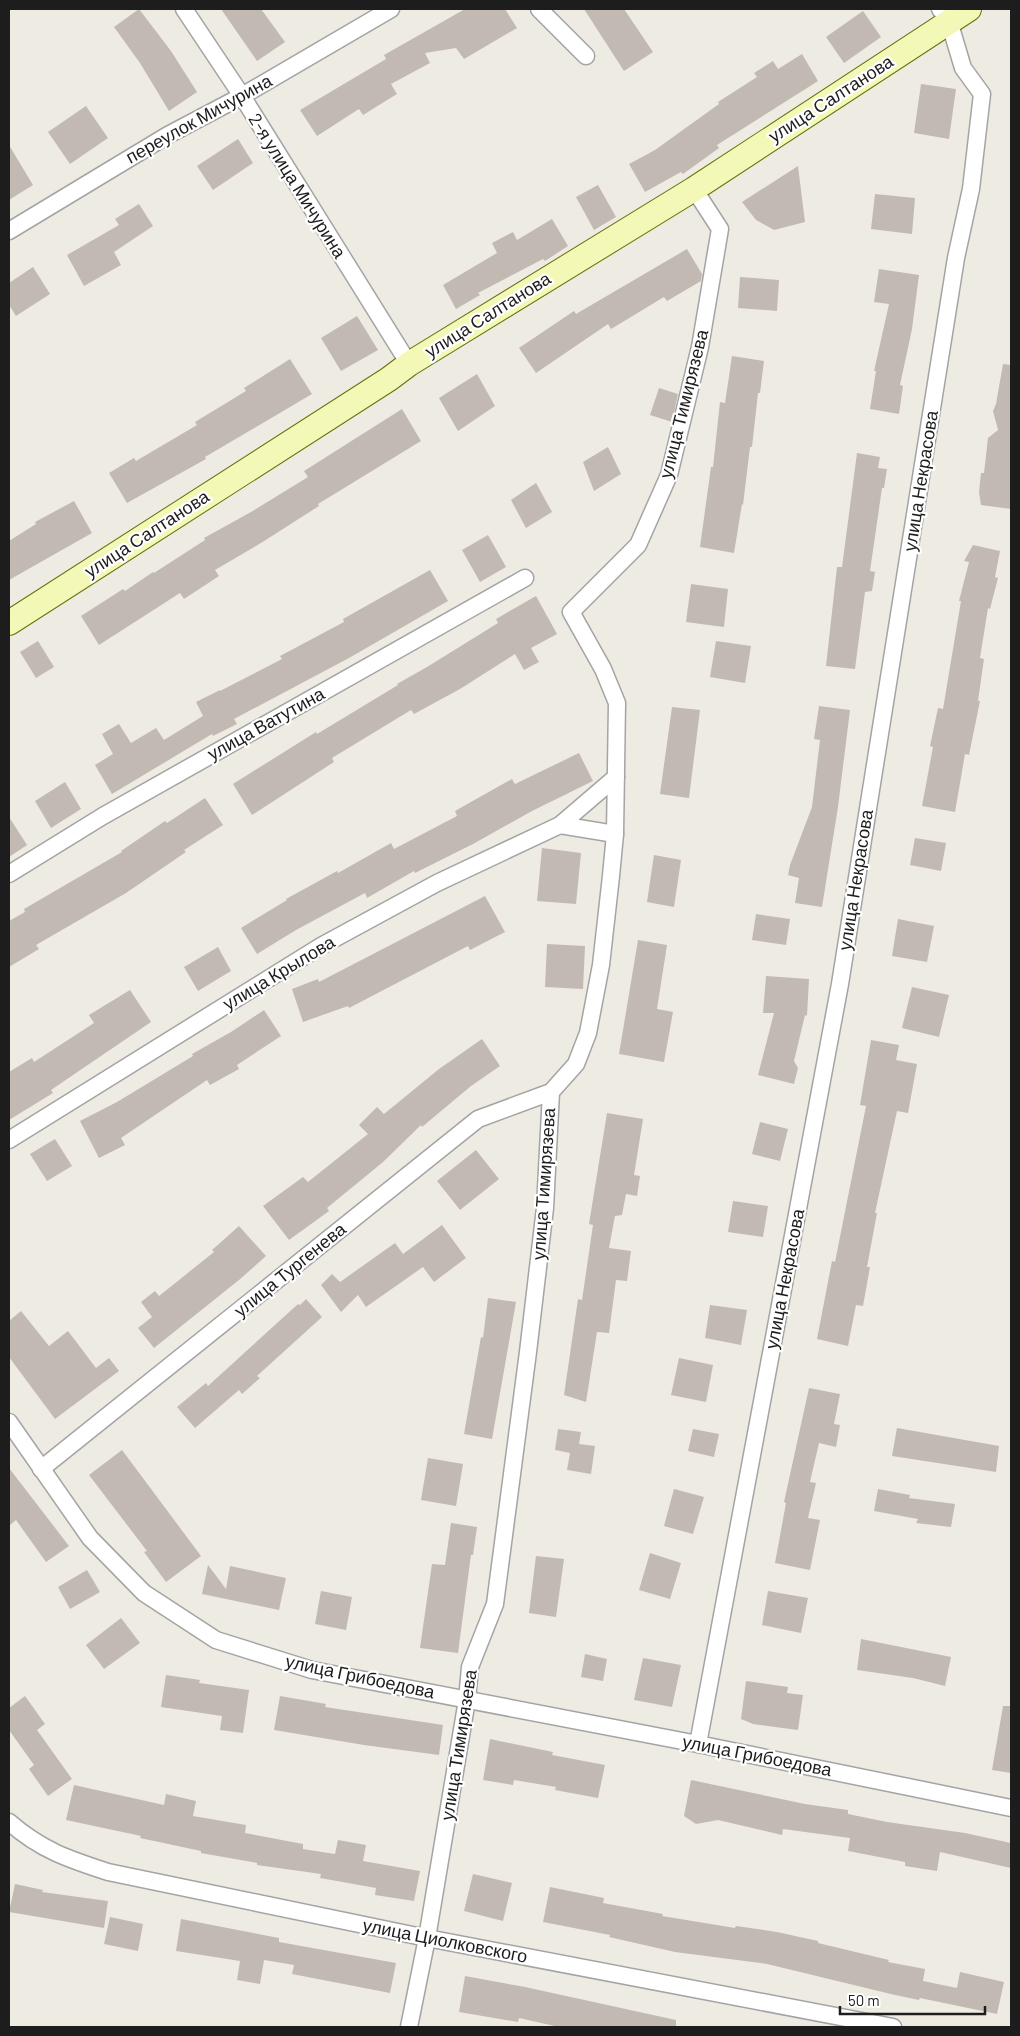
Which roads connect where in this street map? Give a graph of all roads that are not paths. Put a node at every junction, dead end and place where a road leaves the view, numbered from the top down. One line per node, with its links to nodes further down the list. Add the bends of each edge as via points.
1 (184, 9): 7 (street, 2-я улица Мичурина)
2 (391, 9): 7 (street, переулок Мичурина)
3 (539, 9): 6 (street)
4 (969, 9): 5 (main road, улица Салтанова)
5 (944, 15): 8 (main road, улица Салтанова); 22 (street, улица Некрасова, via 963,68 982,94 971,189 955,268 840,984)
6 (586, 56)
7 (242, 96): 9 (street, переулок Мичурина); 10 (street, 2-я улица Мичурина)
8 (694, 189): 10 (main road, улица Салтанова); 13 (street, улица Тимирязева, via 720,229 700,346 669,475 638,544 571,612 603,669 617,703)
9 (9, 231)
10 (409, 364): 12 (main road, улица Салтанова)
11 (525, 578): 16 (street, улица Ватутина, via 103,816)
12 (9, 622)
13 (616, 778): 14 (street, улица Крылова); 15 (street, улица Тимирязева)
14 (560, 826): 15 (street); 18 (street, улица Крылова, via 437,884 321,946)
15 (615, 834): 17 (street, улица Тимирязева, via 601,965 588,1033 576,1064)
16 (9, 874)
17 (551, 1092): 20 (street, улица Тургенева, via 478,1119); 21 (street, улица Тимирязева, via 545,1208 495,1604 470,1667)
18 (9, 1140)
19 (9, 1422): 20 (street, улица Грибоедова)
20 (40, 1470): 21 (street, улица Грибоедова, via 90,1538 144,1592 216,1640 312,1670)
21 (467, 1700): 22 (street, улица Грибоедова); 25 (street, улица Тимирязева)
22 (698, 1744): 23 (street, улица Грибоедова)
23 (1011, 1808)
24 (9, 1822): 25 (street, улица Циолковского, via 32,1842 69,1860 108,1872)
25 (427, 1938): 26 (street, улица Тимирязева); 27 (street, улица Циолковского)
26 (408, 2027)
27 (893, 2027)

